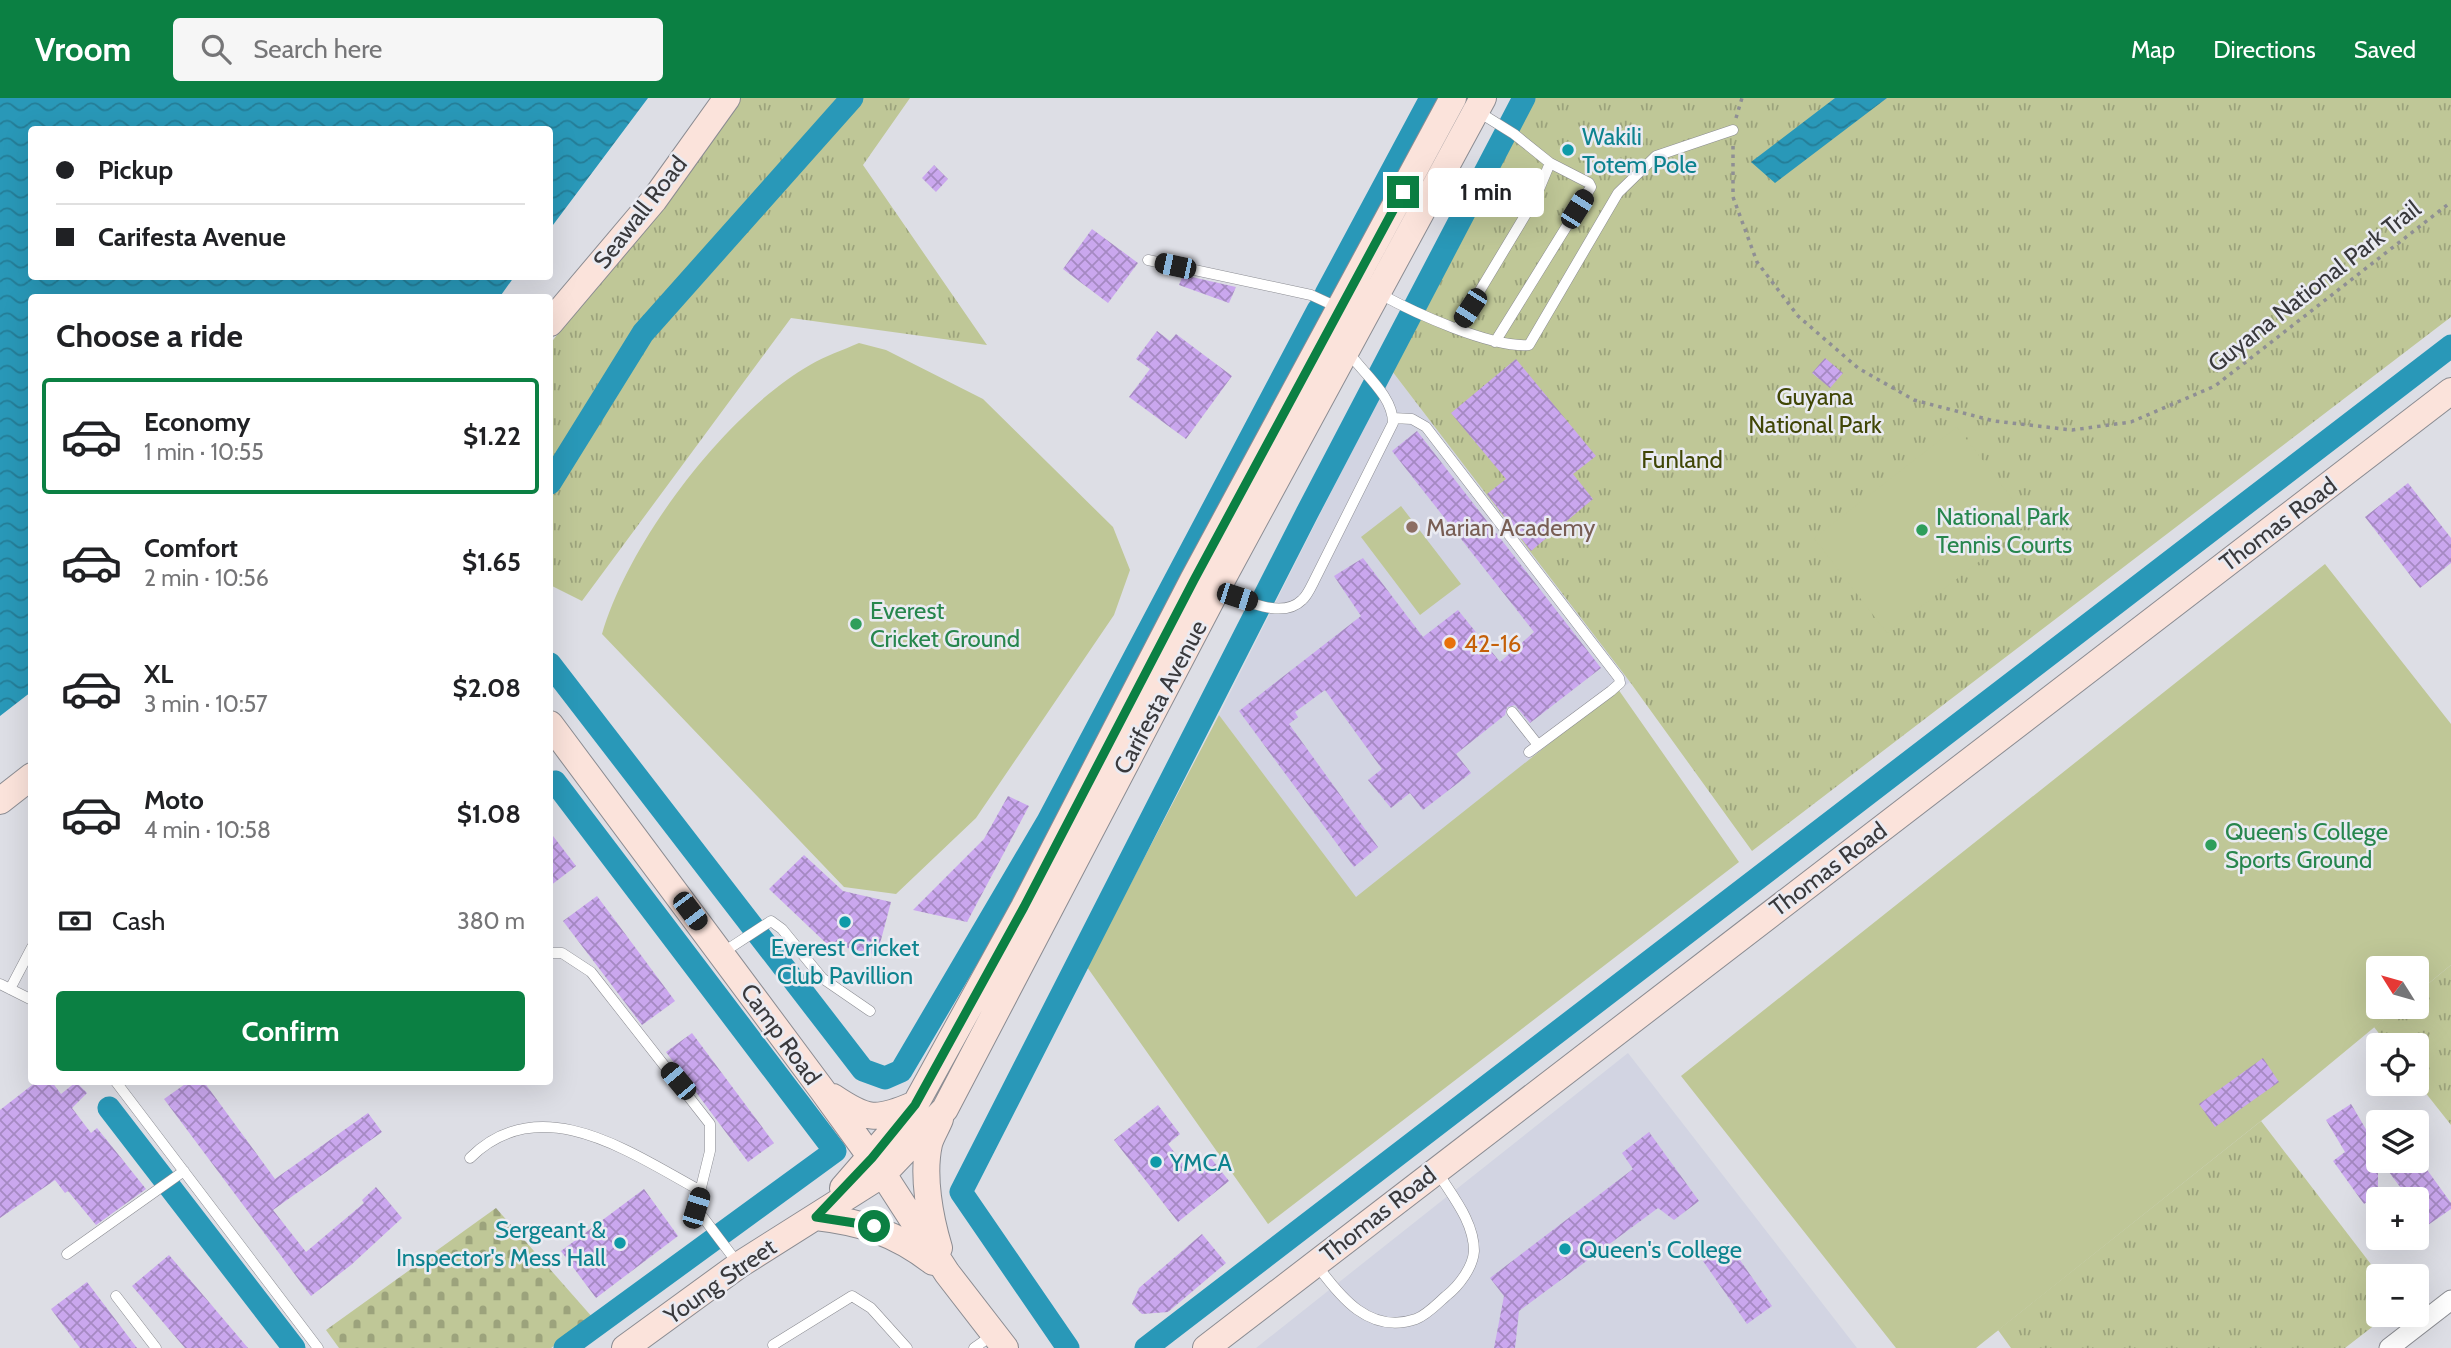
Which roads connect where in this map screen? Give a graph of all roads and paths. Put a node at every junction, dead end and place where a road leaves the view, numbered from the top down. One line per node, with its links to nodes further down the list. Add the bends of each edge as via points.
1 (727, 98): 11 (main road, Seawall Road, via 654,200)
2 (1453, 98): 10 (main road, Carifesta Avenue)
3 (1742, 98): 5 (path, Guyana National Park Trail)
4 (1483, 109): 6 (lane); 9 (main road, Carifesta Avenue)
5 (1733, 130): 7 (path, Guyana National Park Trail, via 1733,197 1757,262 1798,316 1858,368 1914,400 1994,421 2072,430 2132,422 2215,386); 13 (lane, via 1656,156 1618,193 1529,345 1509,347)
6 (1550, 163): 12 (lane, via 1521,223); 13 (lane, via 1591,187)
7 (2451, 202)
8 (1148, 260): 10 (lane, via 1311,295)
9 (1385, 297): 12 (lane); 14 (main road, Carifesta Avenue)
10 (1340, 309): 30 (main road, Carifesta Avenue)
11 (553, 319)
12 (1458, 327): 13 (lane)
13 (1495, 342)
14 (1352, 358): 16 (lane, via 1379,391); 17 (main road, Carifesta Avenue)
15 (2451, 391): 34 (main road, Thomas Road)
16 (1392, 418): 17 (lane, via 1303,600 1292,606 1266,606); 18 (lane, via 1412,419 1426,427 1619,678 1611,691 1534,748)
17 (1227, 593): 31 (main road, Carifesta Avenue)
18 (1512, 712)
19 (553, 728): 22 (main road, Camp Road)
20 (28, 779): 21 (main road)
21 (0, 802)
22 (729, 948): 27 (lane, via 771,921 822,978); 29 (main road, Camp Road)
23 (28, 953): 25 (lane)
24 (553, 953): 36 (lane, via 569,956 591,972 710,1124 710,1151)
25 (5, 986): 26 (lane)
26 (28, 998)
27 (870, 1011)
28 (118, 1085): 35 (lane)
29 (823, 1091): 30 (main road, via 852,1110 876,1118); 33 (main road, Camp Road)
30 (915, 1105): 33 (main road, Carifesta Avenue)
31 (944, 1109): 33 (main road, Carifesta Avenue); 41 (main road, via 929,1144 928,1174 931,1222)
32 (470, 1158): 36 (lane, via 506,1132 565,1127 646,1161)
33 (877, 1166): 37 (main road, Young Street); 41 (main road, Camp Road)
34 (1436, 1169): 40 (main road, Thomas Road); 40 (lane, via 1471,1227 1474,1252 1469,1269 1451,1292 1418,1319 1392,1322 1355,1310)
35 (184, 1171): 38 (lane); 47 (lane)
36 (701, 1191): 39 (lane, via 696,1208)
37 (816, 1217): 39 (main road, Young Street); 41 (main road, via 874,1226 911,1245)
38 (68, 1254)
39 (734, 1259): 48 (main road, Young Street)
40 (1316, 1264): 50 (main road, Thomas Road)
41 (947, 1273): 44 (main road, Camp Road)
42 (116, 1296): 46 (lane)
43 (2451, 1300): 51 (street)
44 (991, 1343)
45 (773, 1345): 49 (lane, via 852,1296 871,1308)
46 (156, 1348)
47 (318, 1348)
48 (625, 1348)
49 (907, 1348)
50 (1206, 1348)
51 (2389, 1348)

